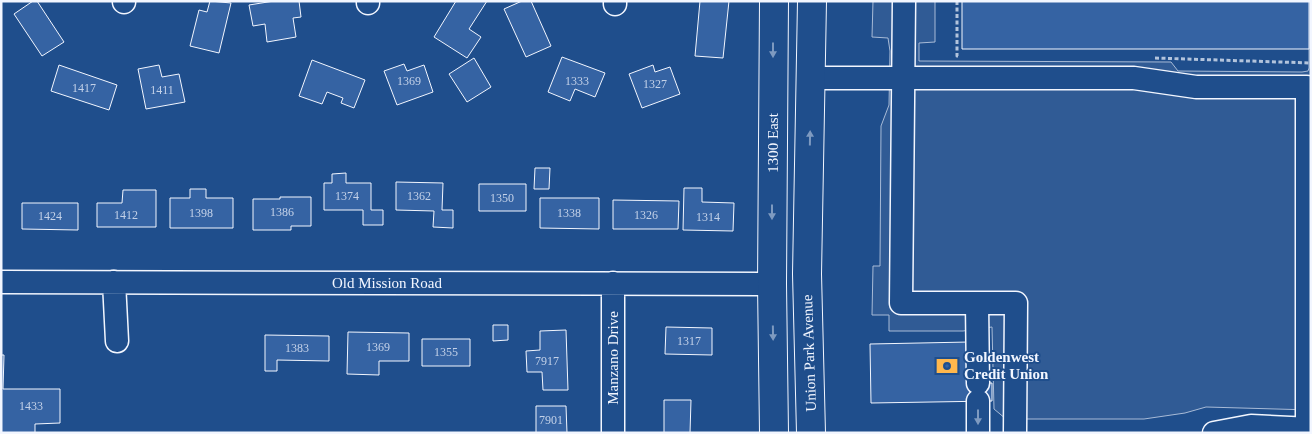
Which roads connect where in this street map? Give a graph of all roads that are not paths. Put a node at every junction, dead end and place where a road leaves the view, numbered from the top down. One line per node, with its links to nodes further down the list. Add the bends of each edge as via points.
1 (774, 1): 10 (main road, 1300 East, one-way to 10)
2 (812, 1): 5 (main road)
3 (904, 1): 4 (street)
4 (903, 77): 5 (street); 6 (street, via 1134,78 1196,87); 11 (street, via 901,303)
5 (811, 78): 17 (main road, Union Park Avenue, one-way to 5, via 807,274)
6 (1309, 85): 13 (street)
7 (1, 282): 8 (street, Old Mission Road)
8 (114, 282): 9 (street, Old Mission Road); 12 (street)
9 (613, 283): 10 (street, Old Mission Road); 15 (street, Manzano Drive)
10 (772, 284): 16 (main road, one-way to 16)
11 (978, 303): 18 (street, one-way to 18); 19 (street, via 1016,303)
12 (117, 341)
13 (1309, 392): 14 (street)
14 (1309, 428): 20 (street, via 1251,426)
15 (613, 433)
16 (774, 433)
17 (812, 433)
18 (978, 433)
19 (1015, 433)
20 (1214, 433)

